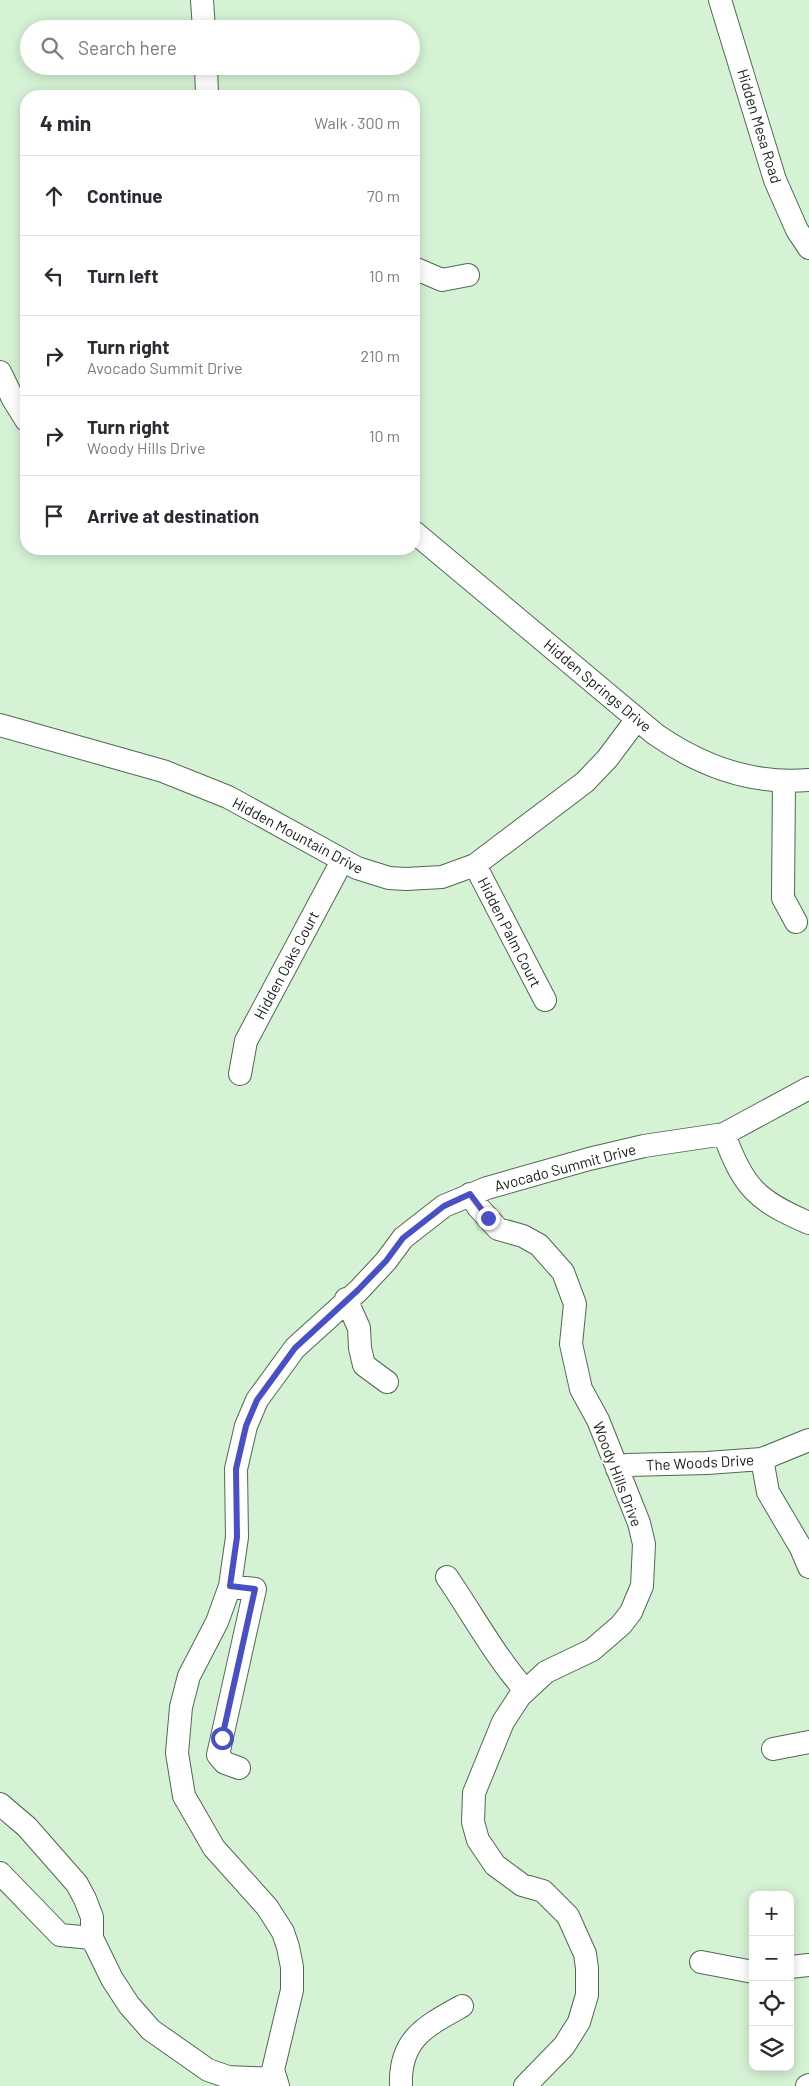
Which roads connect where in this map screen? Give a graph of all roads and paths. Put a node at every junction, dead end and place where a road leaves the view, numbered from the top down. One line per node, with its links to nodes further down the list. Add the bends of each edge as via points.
1 (202, 0): 3 (street)
2 (720, 0): 6 (street, Hidden Mesa Road, via 775,180 797,230)
3 (203, 20)
4 (206, 75): 5 (street)
5 (207, 90)
6 (809, 248)
7 (420, 271): 8 (street, via 442,280)
8 (468, 274)
9 (0, 372): 10 (street)
10 (20, 411)
11 (420, 537): 12 (street, Hidden Springs Drive)
12 (638, 719): 15 (street, Hidden Springs Drive, via 675,748 703,762 740,775); 17 (street, Hidden Mountain Drive, via 585,782)
13 (0, 724): 16 (street, Hidden Mountain Drive, via 170,774 228,797)
14 (809, 780): 15 (street, Hidden Springs Drive)
15 (784, 781): 18 (street, via 783,898)
16 (342, 861): 17 (street, Hidden Mountain Drive, via 373,874 406,879 442,876); 20 (street, Hidden Oaks Court, via 246,1042)
17 (475, 865): 19 (street, Hidden Palm Court)
18 (796, 922)
19 (545, 1000)
20 (240, 1074)
21 (809, 1088): 22 (street, Avocado Summit Drive)
22 (724, 1134): 23 (street, Avocado Summit Drive, via 644,1146); 24 (street, via 735,1166 759,1196 779,1210)
23 (470, 1194): 25 (street, Avocado Summit Drive, via 444,1206 403,1238 379,1268); 29 (street, Woody Hills Drive, via 498,1229 523,1236 539,1245 563,1272 574,1304 572,1344 581,1389 598,1420)
24 (809, 1223)
25 (346, 1299): 26 (street, via 359,1328 364,1365); 32 (street, Avocado Summit Drive, via 295,1348 257,1400 246,1426 236,1469 237,1537)
26 (387, 1382)
27 (809, 1440): 28 (street, The Woods Drive)
28 (762, 1459): 29 (street, The Woods Drive, via 627,1465); 30 (street, via 768,1492)
29 (617, 1469): 33 (street, Woody Hills Drive, via 644,1544 642,1586 631,1612 621,1625 592,1650 546,1672)
30 (809, 1567)
31 (446, 1577): 33 (street, via 482,1628 503,1666)
32 (230, 1586): 36 (street, via 255,1589 218,1755 225,1763); 45 (street, Avocado Summit Drive, via 217,1622 189,1676 181,1707 177,1753 184,1796 214,1848 267,1907 288,1946 292,1990 273,2070)
33 (526, 1690): 47 (street, Woody Hills Drive, via 503,1722 474,1793 473,1822 478,1840 495,1865 522,1886 543,1891 568,1916 584,1954 588,1981 584,2009 572,2035)
34 (809, 1742): 35 (street)
35 (773, 1749)
36 (239, 1768)
37 (0, 1804): 39 (street, via 27,1827 77,1884 92,1917)
38 (0, 1873): 39 (street, via 60,1935)
39 (92, 1938): 45 (street, via 112,1979 151,2030 214,2072 228,2077)
40 (701, 1962): 43 (street)
41 (809, 1965): 42 (street)
42 (794, 1967)
43 (749, 1971)
44 (462, 2006): 46 (street, via 432,2023 407,2047 402,2062)
45 (277, 2082)
46 (401, 2086)
47 (525, 2086)

